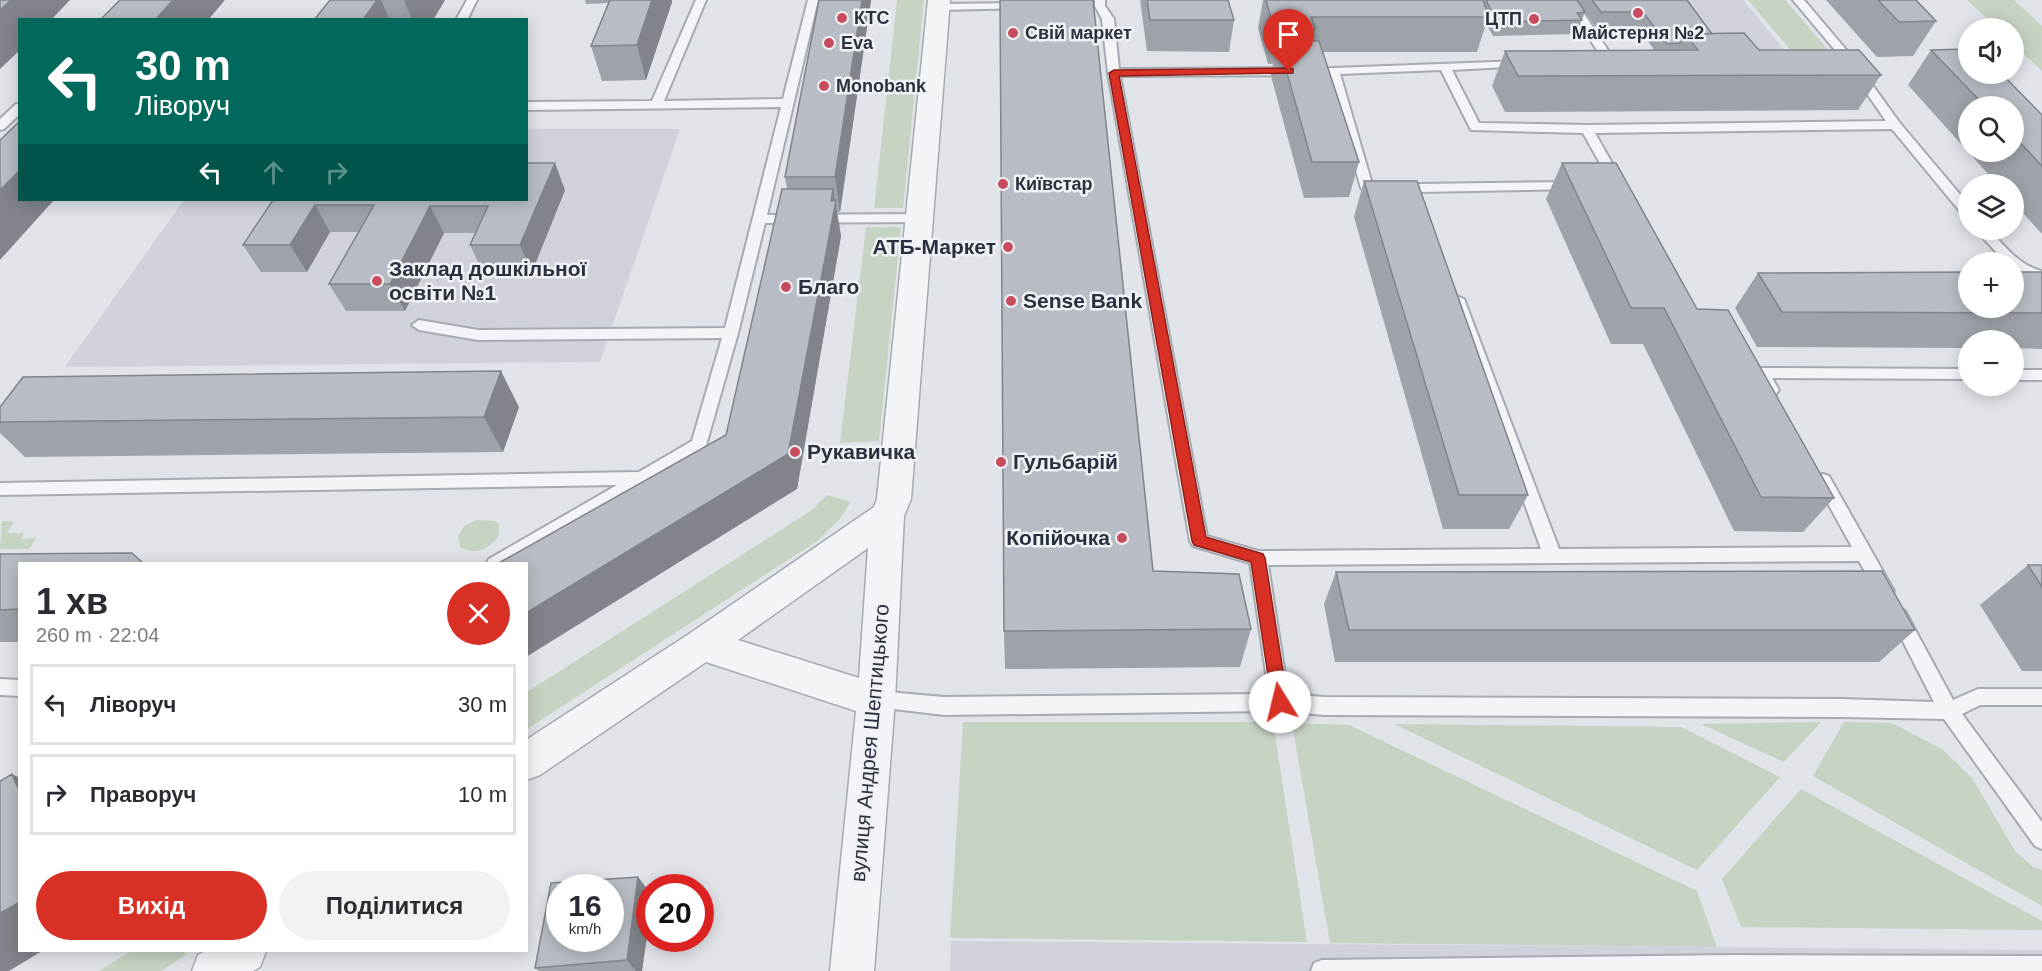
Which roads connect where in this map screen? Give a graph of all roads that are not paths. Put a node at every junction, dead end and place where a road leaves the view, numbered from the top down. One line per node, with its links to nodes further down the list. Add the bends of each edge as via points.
1 (472, 0): 9 (lane)
2 (701, 0): 16 (lane)
3 (813, 0): 15 (lane)
4 (1570, 0): 10 (lane)
5 (1798, 0): 19 (lane)
6 (939, 3): 8 (lane); 25 (street, вулиця Андрея Шептицького)
7 (1096, 4): 14 (lane, via 1108,19)
8 (1030, 6)
9 (462, 18)
10 (1612, 63)
11 (1536, 64): 12 (lane)
12 (1444, 67): 13 (lane); 21 (lane, via 1475,127)
13 (1333, 71): 14 (lane); 22 (lane, via 1367,188 1419,193)
14 (1114, 73): 44 (lane, via 1199,541)
15 (786, 103): 16 (lane); 26 (lane)
16 (657, 104): 17 (lane)
17 (528, 106)
18 (18, 109): 20 (lane)
19 (1895, 125): 21 (lane); 24 (lane)
20 (0, 126)
21 (1587, 129): 23 (lane)
22 (1583, 186)
23 (1616, 189)
24 (1958, 201)
25 (921, 218): 26 (lane); 41 (street, вулиця Андрея Шептицького, via 894,499)
26 (759, 219): 33 (lane)
27 (1991, 240): 28 (lane)
28 (2003, 252)
29 (2024, 271): 30 (lane)
30 (2042, 276)
31 (1452, 283): 43 (lane)
32 (419, 325): 33 (lane, via 478,335)
33 (731, 333): 39 (lane, via 699,445)
34 (1958, 374): 37 (lane, via 1756,370)
35 (2024, 375): 36 (lane)
36 (2042, 375)
37 (1778, 403)
38 (1813, 464): 42 (lane)
39 (641, 478): 40 (lane); 45 (lane)
40 (0, 489)
41 (887, 516): 46 (street); 50 (street, вулиця Андрея Шептицького)
42 (1866, 554): 43 (lane); 52 (lane)
43 (1553, 557): 44 (lane)
44 (1258, 558): 51 (lane)
45 (498, 562)
46 (702, 645): 50 (street); 53 (street)
47 (0, 687): 48 (lane)
48 (18, 688)
49 (2042, 697): 52 (lane, via 1978,696)
50 (876, 700): 51 (lane, via 944,706); 57 (street, вулиця Андрея Шептицького)
51 (1280, 702): 52 (lane, via 1336,706)
52 (1949, 711): 54 (lane)
53 (528, 761)
54 (2042, 838)
55 (2042, 967): 56 (lane)
56 (1735, 969): 58 (lane)
57 (852, 971)
58 (1322, 971)

